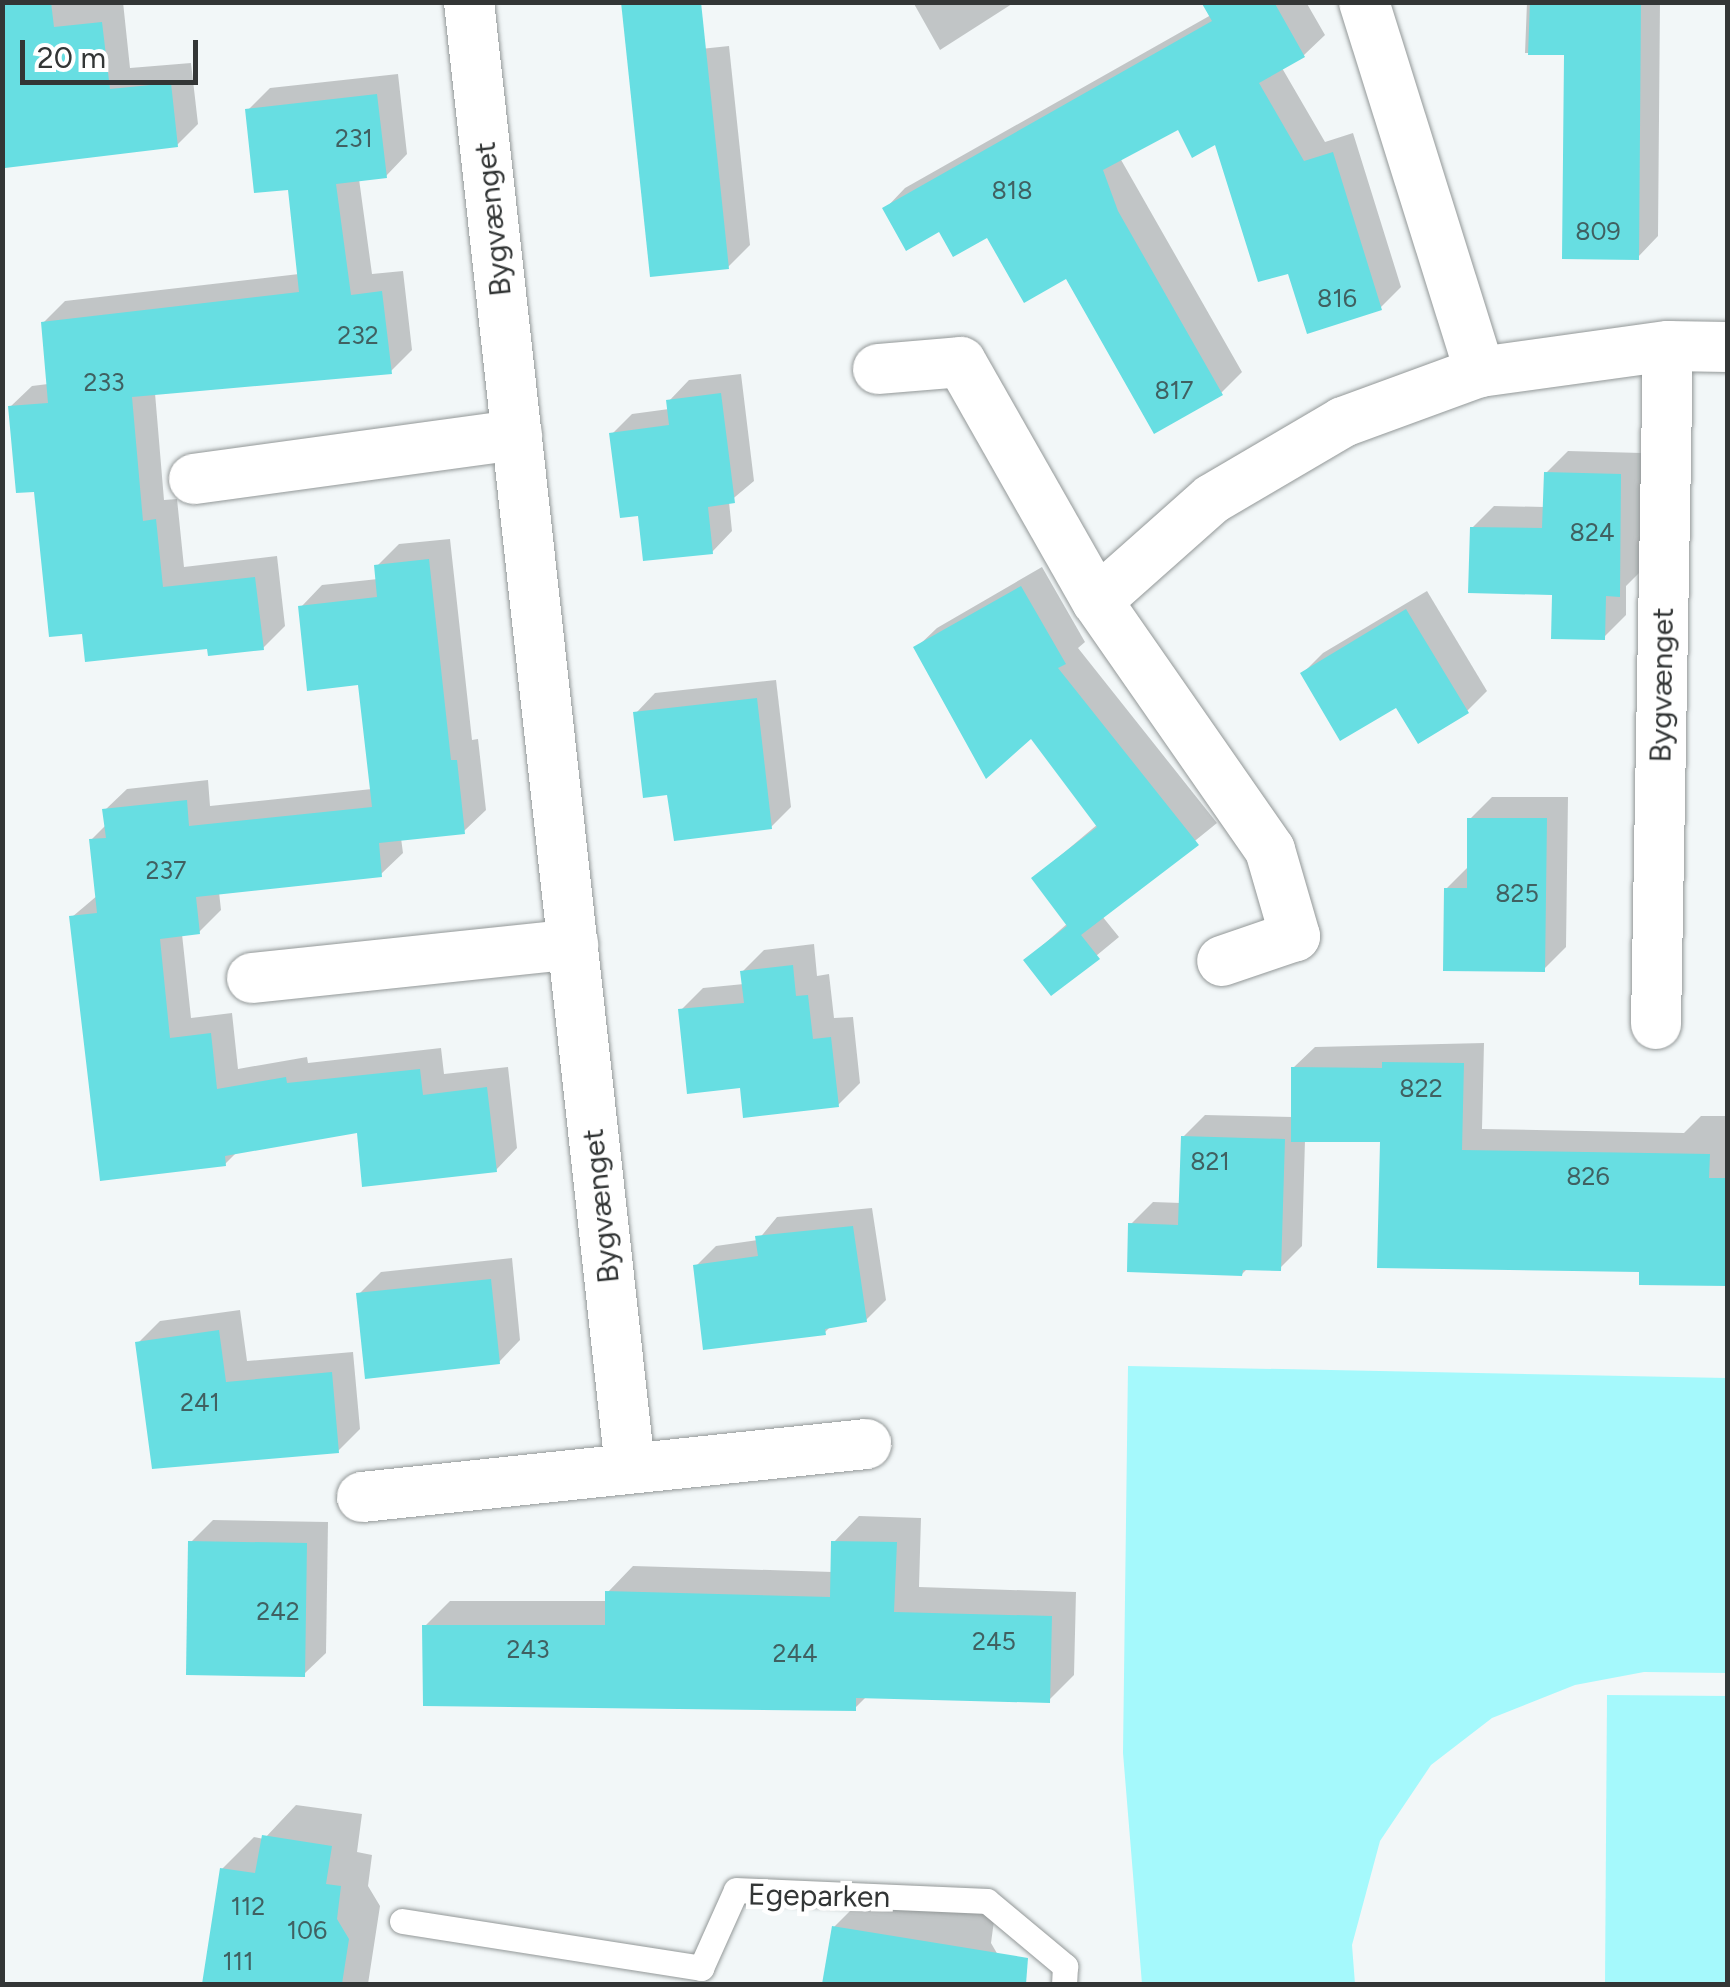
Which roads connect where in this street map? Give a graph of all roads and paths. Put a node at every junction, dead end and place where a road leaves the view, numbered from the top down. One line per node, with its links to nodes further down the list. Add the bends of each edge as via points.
1 (469, 2): 7 (street, Bygvænget)
2 (1364, 2): 6 (street)
3 (1668, 346): 4 (street); 6 (street); 13 (street, Bygvænget)
4 (1728, 346)
5 (878, 369): 9 (street, via 961,362)
6 (1480, 372): 9 (street, via 1343,422 1212,499)
7 (517, 435): 8 (street); 10 (street, Bygvænget)
8 (194, 479)
9 (1096, 601): 11 (street, via 1270,850 1295,936)
10 (572, 944): 12 (street); 15 (street, Bygvænget)
11 (1222, 961)
12 (252, 978)
13 (1656, 1024)
14 (866, 1444): 15 (street)
15 (630, 1468): 16 (street)
16 (362, 1497)
17 (402, 1921): 18 (lane, Egeparken, via 701,1968 736,1890 987,1901 1065,1966)
18 (1064, 1984)

